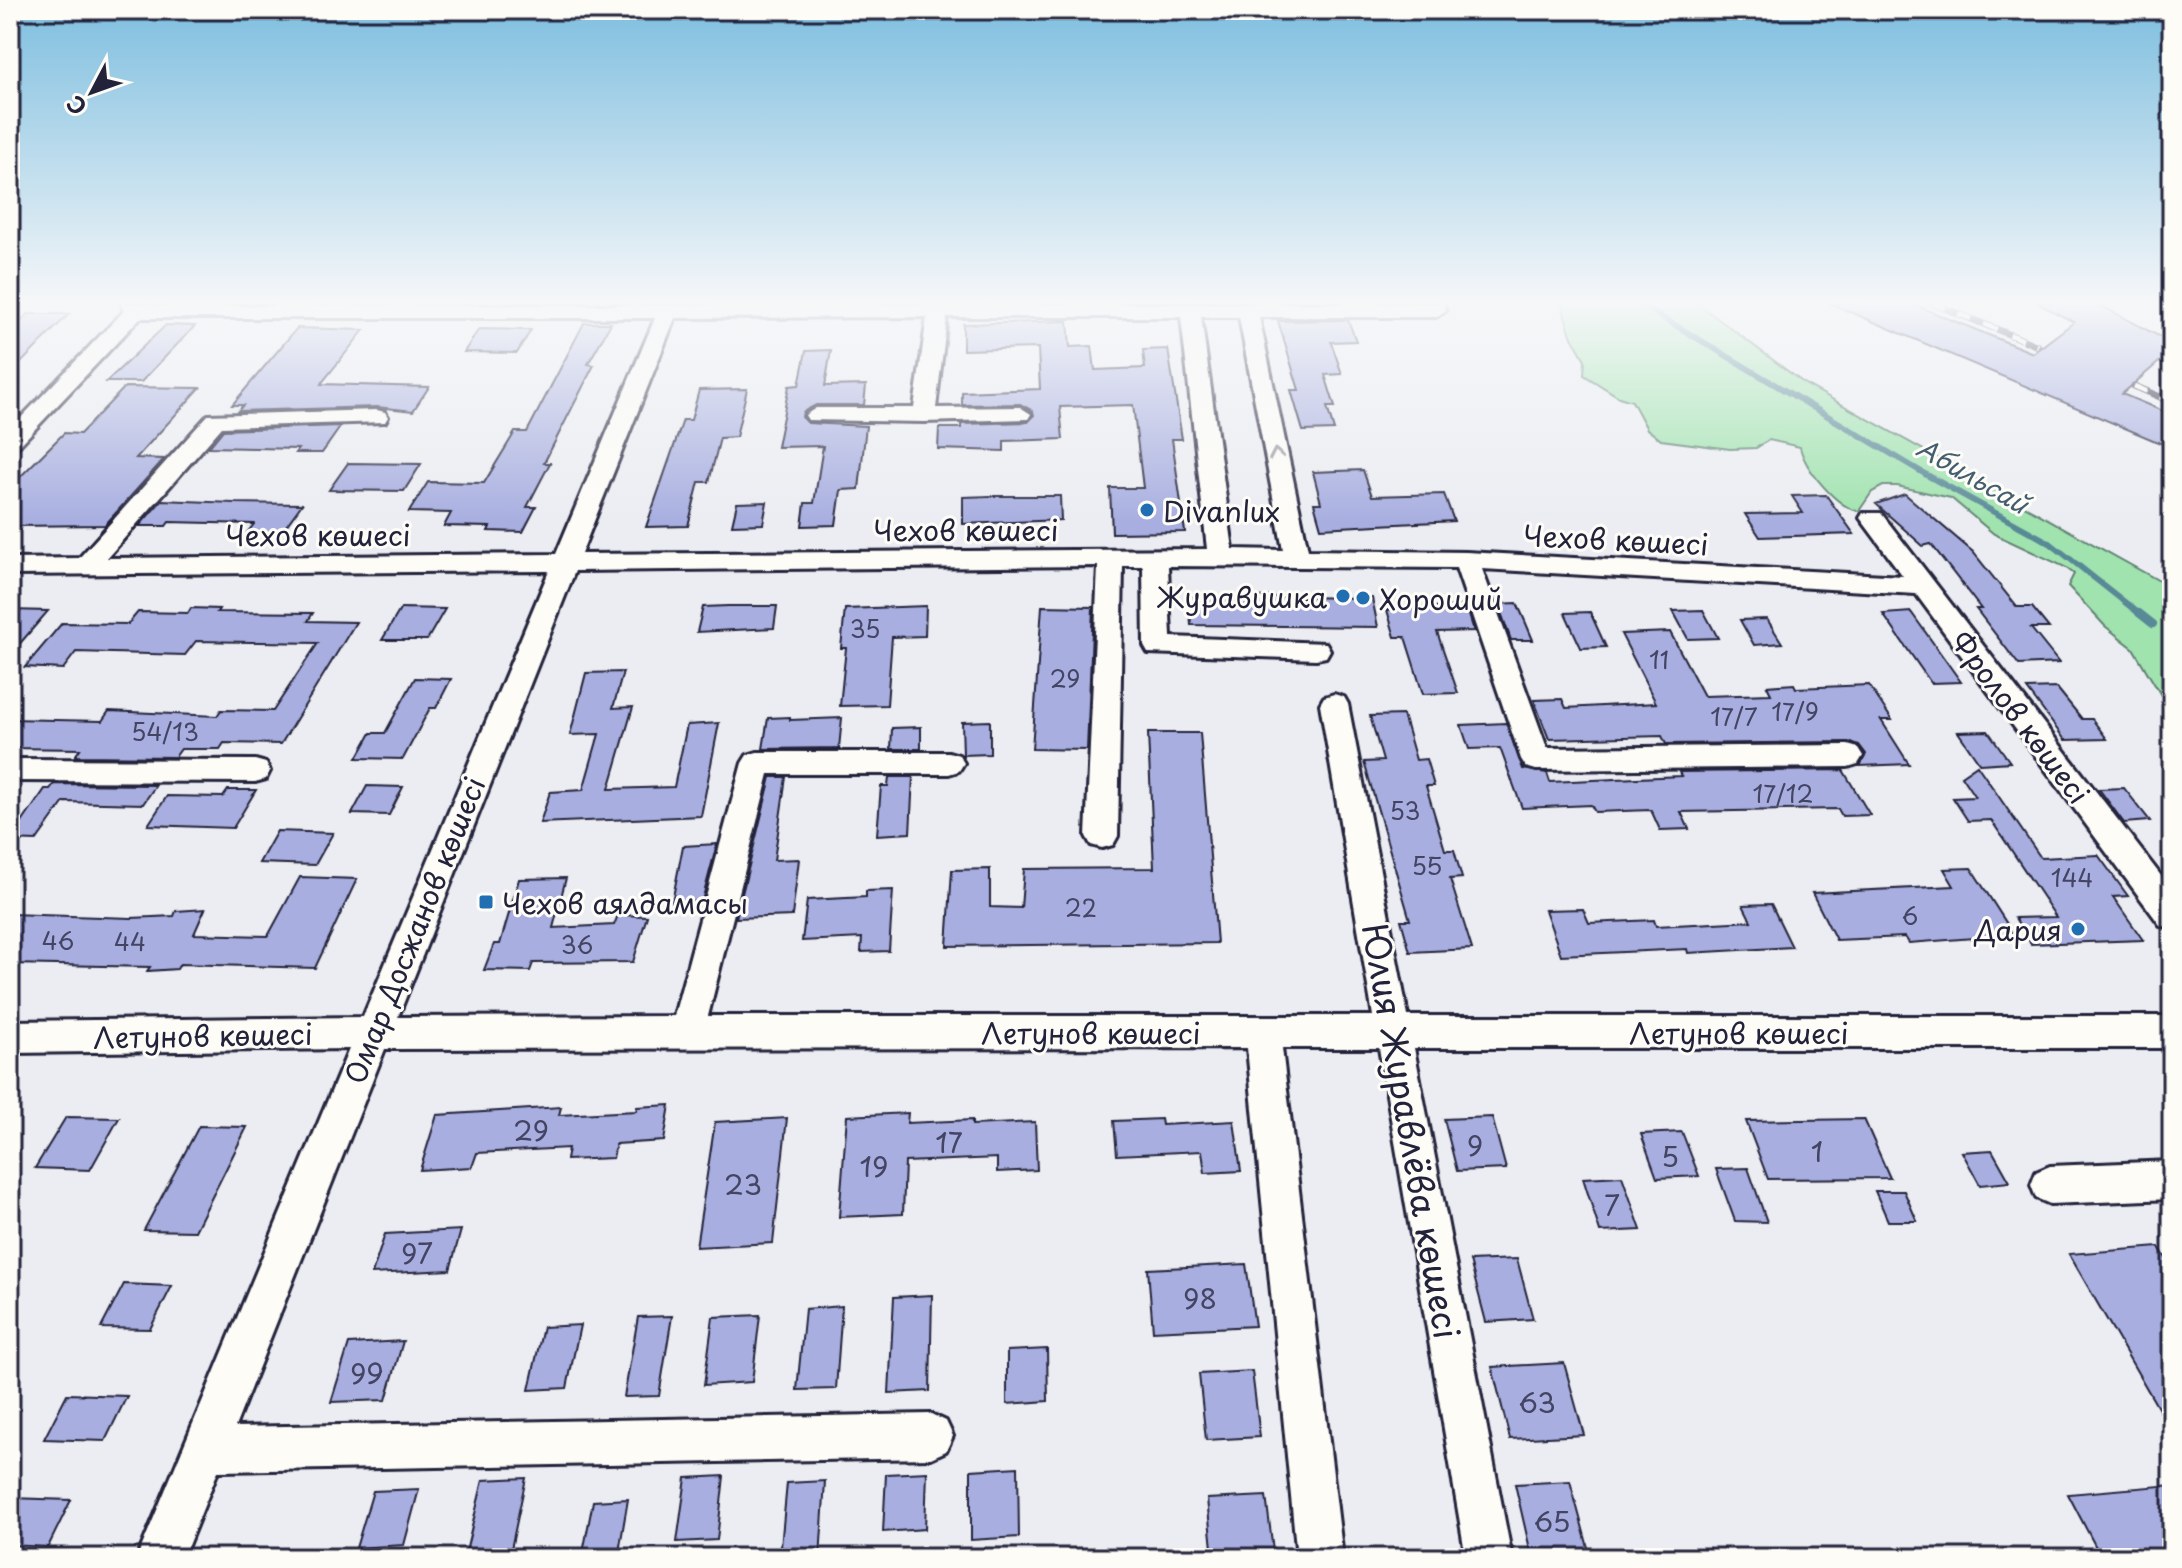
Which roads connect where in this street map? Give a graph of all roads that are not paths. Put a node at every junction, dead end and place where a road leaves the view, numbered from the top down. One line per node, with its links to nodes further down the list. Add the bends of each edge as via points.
1 (53, 376): 8 (street)
2 (69, 376): 12 (street)
3 (641, 376): 19 (street, Омар Досжанов көшесі)
4 (929, 376): 10 (street)
5 (1198, 376): 15 (street)
6 (1260, 376): 17 (street, one-way to 6)
7 (1020, 414): 10 (street)
8 (10, 415)
9 (816, 415): 10 (street)
10 (924, 415)
11 (377, 417): 20 (street, via 216,420)
12 (10, 442)
13 (1872, 518): 22 (street, Фролов көшесі)
14 (1155, 557): 15 (street, Чехов көшесі); 16 (street, Чехов көшесі); 23 (street, via 1158,646)
15 (1221, 557): 17 (street, Чехов көшесі)
16 (1111, 558): 19 (street, Чехов көшесі); 29 (street)
17 (1297, 558): 18 (street, Чехов көшесі)
18 (1466, 560): 22 (street, Чехов көшесі); 25 (street, via 1536,759)
19 (565, 562): 20 (street, Чехов көшесі); 31 (street, Омар Досжанов көшесі)
20 (86, 566): 21 (street, Чехов көшесі)
21 (10, 567)
22 (1922, 586): 30 (street, Фролов көшесі)
23 (1316, 650)
24 (1334, 704): 34 (street, Юлия Журавлёва көшесі)
25 (1848, 756)
26 (949, 763): 32 (street, via 757,763)
27 (10, 770): 28 (street)
28 (255, 771)
29 (1102, 836)
30 (2172, 915)
31 (372, 1032): 32 (street, Летунов көшесі); 36 (street, Летунов көшесі); 40 (street, Омар Досжанов көшесі)
32 (687, 1032): 33 (street, Летунов көшесі)
33 (1263, 1032): 34 (street, Летунов көшесі); 42 (street)
34 (1393, 1032): 35 (street, Летунов көшесі); 43 (street, Юлия Журавлёва көшесі)
35 (2170, 1036)
36 (10, 1037)
37 (2172, 1180): 38 (street)
38 (2050, 1185)
39 (931, 1436): 40 (street)
40 (204, 1449): 41 (street, Омар Досжанов көшесі)
41 (160, 1558)
42 (1320, 1558)
43 (1489, 1558)

